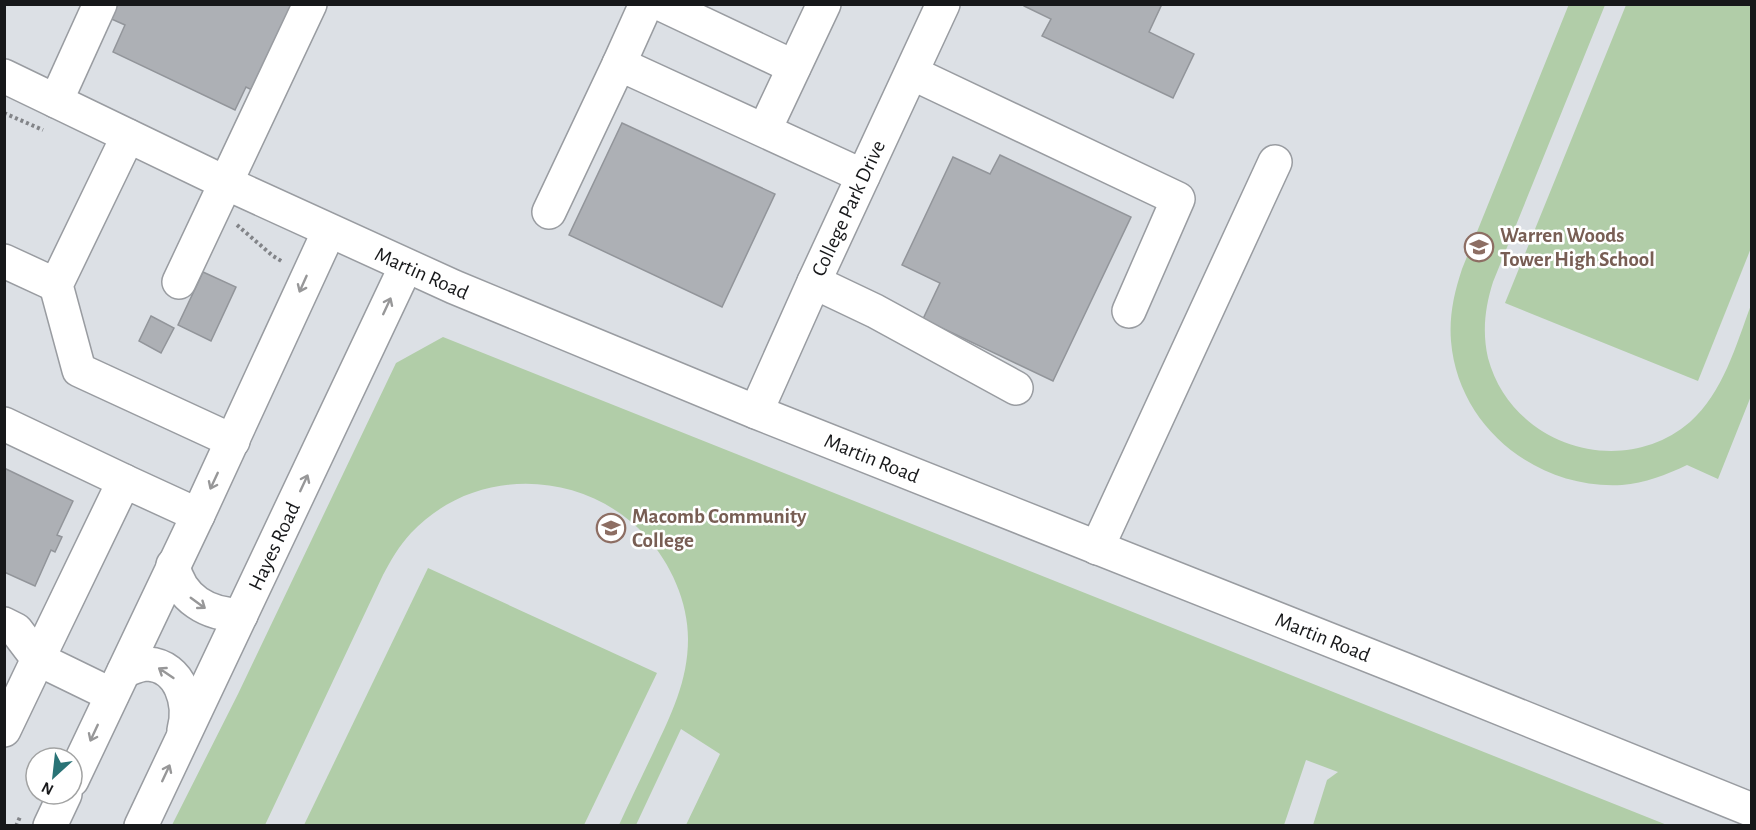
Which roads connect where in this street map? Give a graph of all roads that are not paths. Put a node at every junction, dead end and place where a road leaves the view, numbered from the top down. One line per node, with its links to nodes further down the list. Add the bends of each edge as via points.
1 (100, 4): 11 (street)
2 (310, 4): 16 (street)
3 (646, 4): 7 (street)
4 (661, 4): 8 (street)
5 (824, 4): 8 (street)
6 (943, 4): 9 (street, College Park Drive)
7 (619, 64): 12 (street); 17 (street)
8 (794, 67): 12 (street)
9 (912, 73): 15 (street, College Park Drive); 24 (street, via 1178,199)
10 (4, 76): 11 (street, Martin Road)
11 (51, 116): 13 (street, Martin Road)
12 (765, 129): 15 (street)
13 (128, 136): 16 (street, Martin Road); 23 (street)
14 (1275, 162): 31 (street)
15 (863, 176): 22 (street, College Park Drive)
16 (219, 197): 18 (street, Martin Road); 21 (street)
17 (549, 212)
18 (329, 231): 20 (street, Martin Road); 28 (street, one-way to 28)
19 (4, 261): 23 (street)
20 (406, 266): 26 (street, Martin Road); 33 (street, Hayes Road, one-way to 20)
21 (179, 282)
22 (813, 282): 25 (street); 26 (street, College Park Drive)
23 (56, 285): 28 (street, via 79,370)
24 (1129, 311)
25 (1016, 388)
26 (756, 412): 31 (street, Martin Road)
27 (4, 424): 29 (street)
28 (233, 441): 30 (street, one-way to 30)
29 (124, 481): 30 (street); 35 (street)
30 (198, 515): 32 (street)
31 (1097, 548): 41 (street, Martin Road)
32 (173, 565): 33 (street, one-way to 33, via 180,585 198,604 226,615); 36 (street)
33 (241, 615): 38 (street, Hayes Road)
34 (4, 624): 35 (street, via 16,630)
35 (38, 659): 36 (street); 37 (street)
36 (118, 683): 38 (street, one-way to 36, via 187,708 183,690 174,678 148,664 137,666); 39 (street, one-way to 39)
37 (4, 730)
38 (180, 744): 43 (street, Hayes Road, one-way to 38)
39 (84, 755)
40 (59, 806): 42 (street)
41 (1752, 810)
42 (50, 825)
43 (141, 825)

